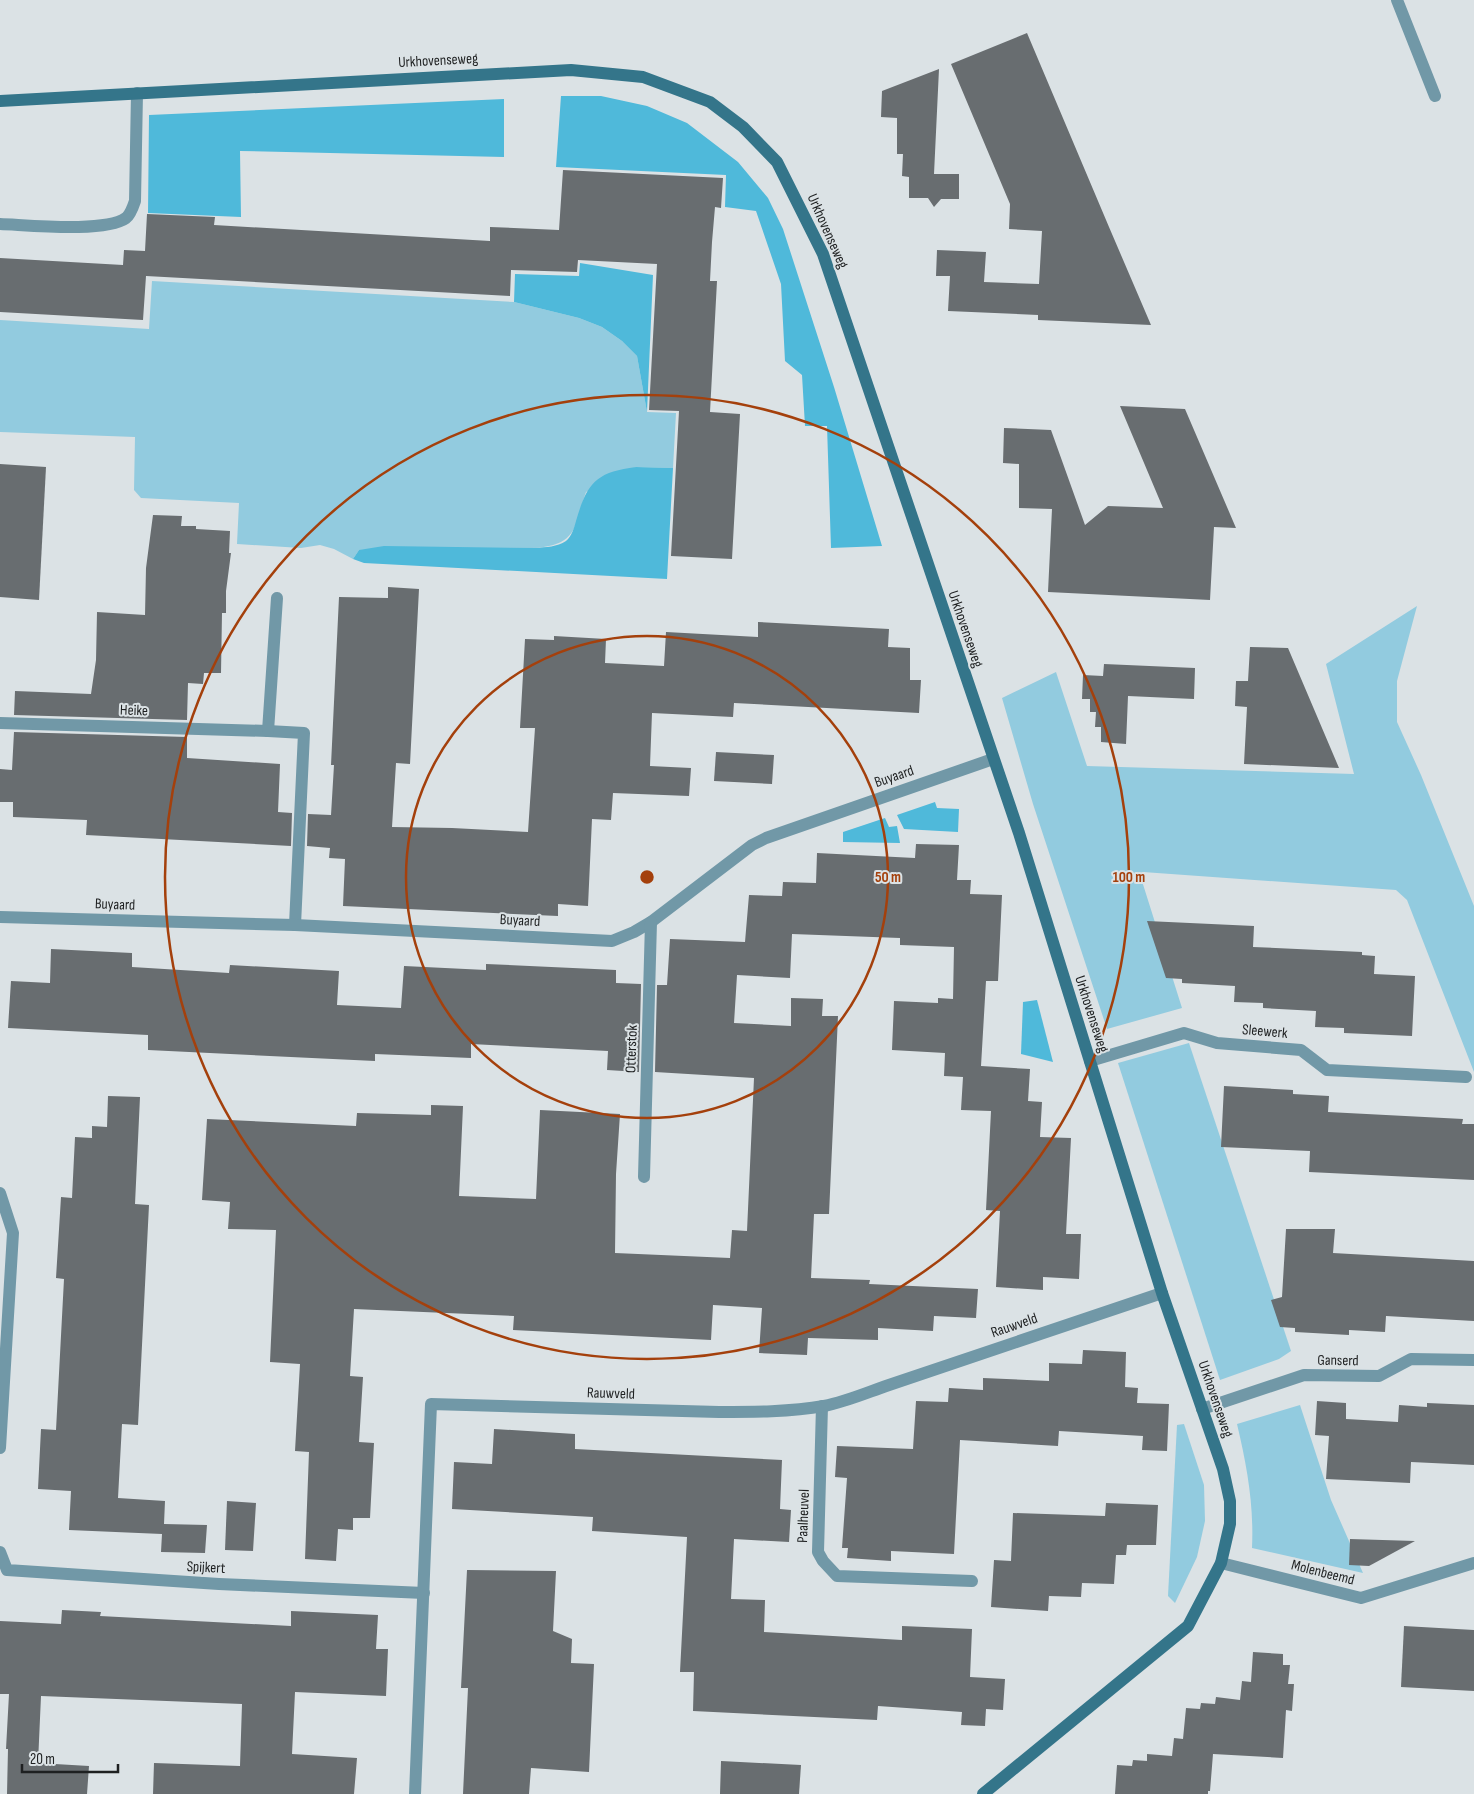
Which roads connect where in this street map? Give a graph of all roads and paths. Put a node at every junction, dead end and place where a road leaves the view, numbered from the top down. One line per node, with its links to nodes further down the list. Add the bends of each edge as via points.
1 (1398, 0): 3 (street)
2 (137, 93): 4 (street, Urkhovenseweg); 5 (street, via 135,201 128,217 114,224 95,227); 9 (street, Urkhovenseweg, via 571,70 643,77 710,102 736,122 777,162 823,254)
3 (1435, 96)
4 (0, 101)
5 (0, 224)
6 (277, 598): 8 (street)
7 (0, 722): 8 (street, Heike)
8 (268, 731): 12 (street, Heike, via 304,734)
9 (993, 759): 11 (street, Buyaard, via 766,838 752,845); 13 (street, Urkhovenseweg)
10 (0, 917): 12 (street, Buyaard)
11 (651, 922): 12 (street, Buyaard, via 612,941); 15 (street, Otterstok)
12 (295, 925)
13 (1090, 1061): 14 (street, Sleewerk, via 1184,1033 1217,1043 1301,1050 1327,1070); 17 (street, Urkhovenseweg)
14 (1466, 1077)
15 (644, 1177)
16 (0, 1193): 21 (street, via 14,1233)
17 (1162, 1293): 19 (street, Rauwveld, via 845,1401); 20 (street, Urkhovenseweg)
18 (1474, 1360): 20 (street, Ganserd, via 1411,1359 1379,1376 1304,1375)
19 (822, 1406): 25 (street, Paalheuvel, via 818,1552 823,1561 837,1576); 26 (street, Rauwveld, via 719,1412 431,1404)
20 (1202, 1409): 23 (street, Urkhovenseweg, via 1223,1469 1230,1501 1230,1524)
21 (0, 1448)
22 (0, 1552): 26 (street, Spijkert, via 7,1570)
23 (1221, 1563): 24 (street, Molenbeemd, via 1361,1598); 28 (street, Urkhovenseweg, via 1188,1626)
24 (1474, 1563)
25 (972, 1581)
26 (424, 1593): 27 (street, Rauwveld)
27 (415, 1794)
28 (984, 1794)

